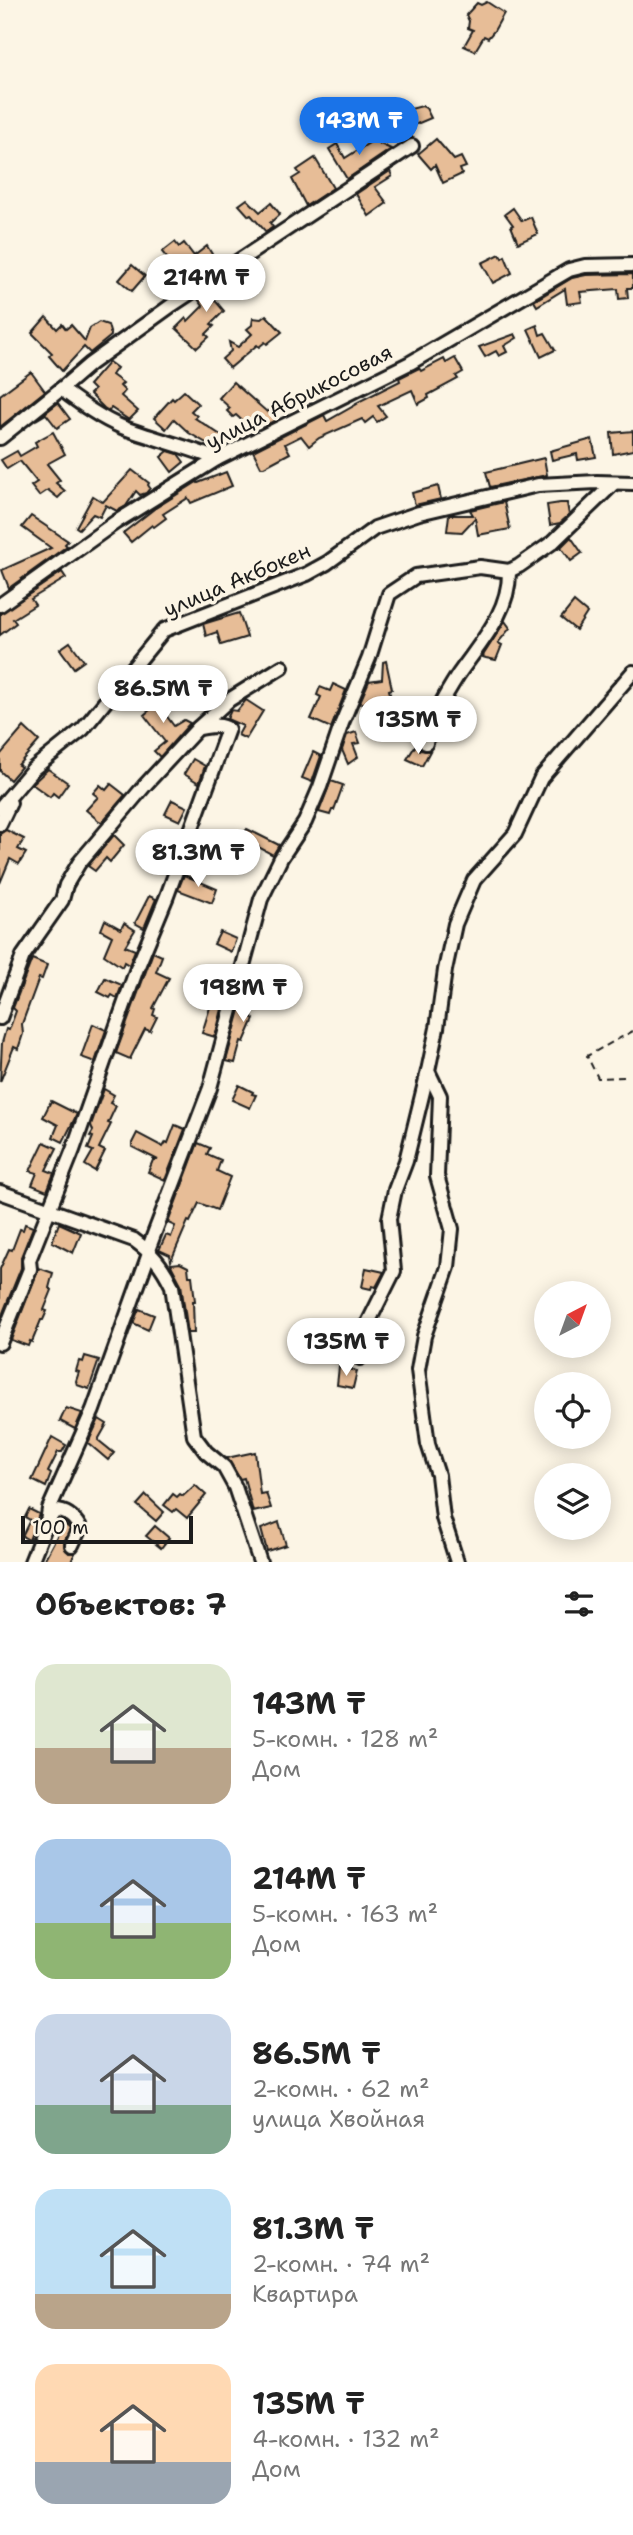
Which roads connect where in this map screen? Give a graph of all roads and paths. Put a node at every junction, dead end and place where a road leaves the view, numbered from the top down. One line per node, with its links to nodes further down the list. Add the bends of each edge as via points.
1 (411, 146): 3 (street, via 172,305)
2 (633, 265): 5 (street, улица Абрикосовая, via 569,270 410,363)
3 (61, 388): 4 (street); 5 (street, via 122,427)
4 (0, 438)
5 (217, 459): 9 (street, улица Абрикосовая, via 117,522)
6 (614, 483): 7 (street, улица Акбокен); 8 (street, via 553,542); 14 (street, улица Акбокен, via 538,485 401,519 375,528 307,574 164,630 83,729)
7 (633, 483)
8 (509, 571): 13 (street, via 501,611 430,724); 23 (street, via 480,567 445,570 416,576 389,594 320,787 261,898 210,1088)
9 (0, 606)
10 (282, 667): 12 (street, via 229,701)
11 (633, 672): 19 (street, via 541,778 515,834 474,880 456,924)
12 (198, 729): 17 (street, via 79,863 62,900 23,956); 22 (street, via 228,729)
13 (426, 743)
14 (19, 783): 15 (street, улица Акбокен); 16 (street)
15 (0, 808)
16 (0, 824)
17 (0, 1018)
18 (633, 1031): 20 (path, via 587,1056 598,1078)
19 (428, 1071): 25 (street, via 389,1219 394,1270 368,1323); 30 (street, via 440,1096 437,1176 452,1229 448,1267 424,1336 418,1370 443,1518)
20 (624, 1077)
21 (0, 1192): 22 (street)
22 (49, 1211): 23 (street, via 134,1240); 24 (street)
23 (149, 1251): 26 (street, via 93,1410); 29 (street, via 172,1286 194,1436 224,1467 235,1487)
24 (0, 1343)
25 (359, 1358)
26 (47, 1522): 27 (street, via 55,1511 68,1513 80,1528); 28 (street)
27 (72, 1545)
28 (31, 1562)
29 (260, 1562)
30 (457, 1562)

